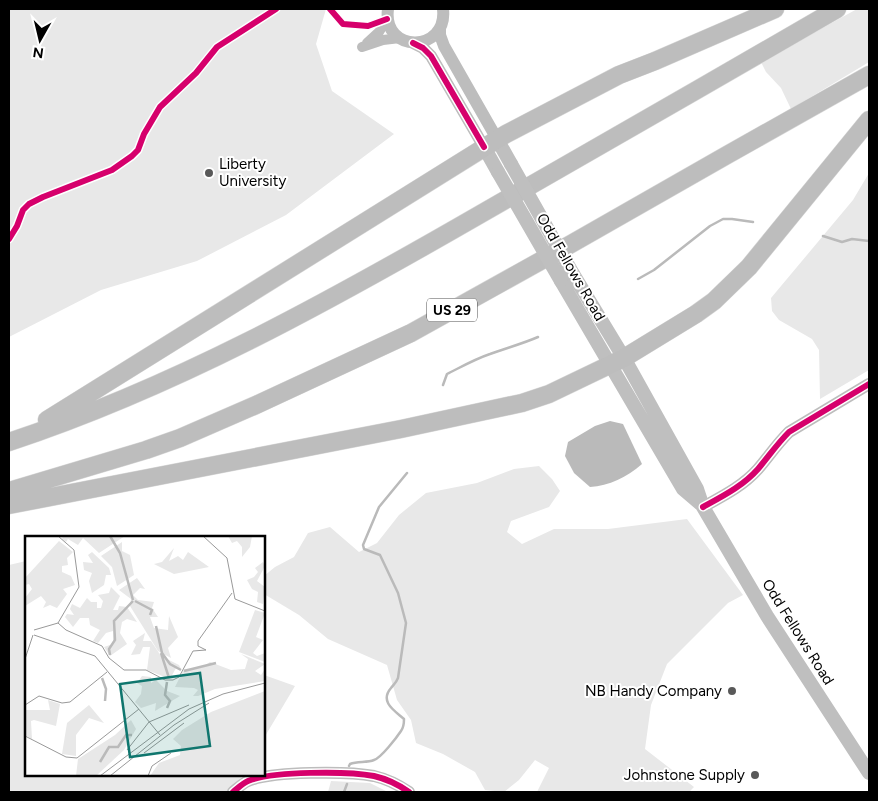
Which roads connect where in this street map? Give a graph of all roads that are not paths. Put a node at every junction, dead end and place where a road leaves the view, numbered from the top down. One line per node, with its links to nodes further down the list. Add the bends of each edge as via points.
1 (775, 9): 10 (highway, via 619,75)
2 (837, 9): 14 (highway, via 370,278 274,329 88,413)
3 (444, 11): 5 (street)
4 (388, 14): 6 (street, via 394,33); 6 (street, via 375,36 362,47)
5 (440, 28): 7 (street, via 428,40); 10 (street, Odd Fellows Road, via 444,46)
6 (400, 38): 7 (street, Odd Fellows Road)
7 (413, 43): 10 (street, Odd Fellows Road, via 431,56)
8 (869, 75): 15 (highway, US 29, via 411,333 180,438)
9 (869, 120): 12 (highway, via 733,284 696,314)
10 (491, 143): 11 (main road, Odd Fellows Road, bridge, via 511,164); 11 (main road, Odd Fellows Road, bridge, via 498,172); 14 (highway)
11 (567, 278): 12 (main road, Odd Fellows Road)
12 (617, 362): 16 (highway, via 550,394 522,403 401,430); 17 (main road, Odd Fellows Road, via 697,489)
13 (869, 384): 17 (street, via 788,432 750,477)
14 (13, 440)
15 (9, 491)
16 (9, 506)
17 (703, 507): 18 (main road, Odd Fellows Road, via 767,616)
18 (869, 773)
19 (233, 792): 20 (street, via 260,777 344,773 375,776)
20 (409, 792)

